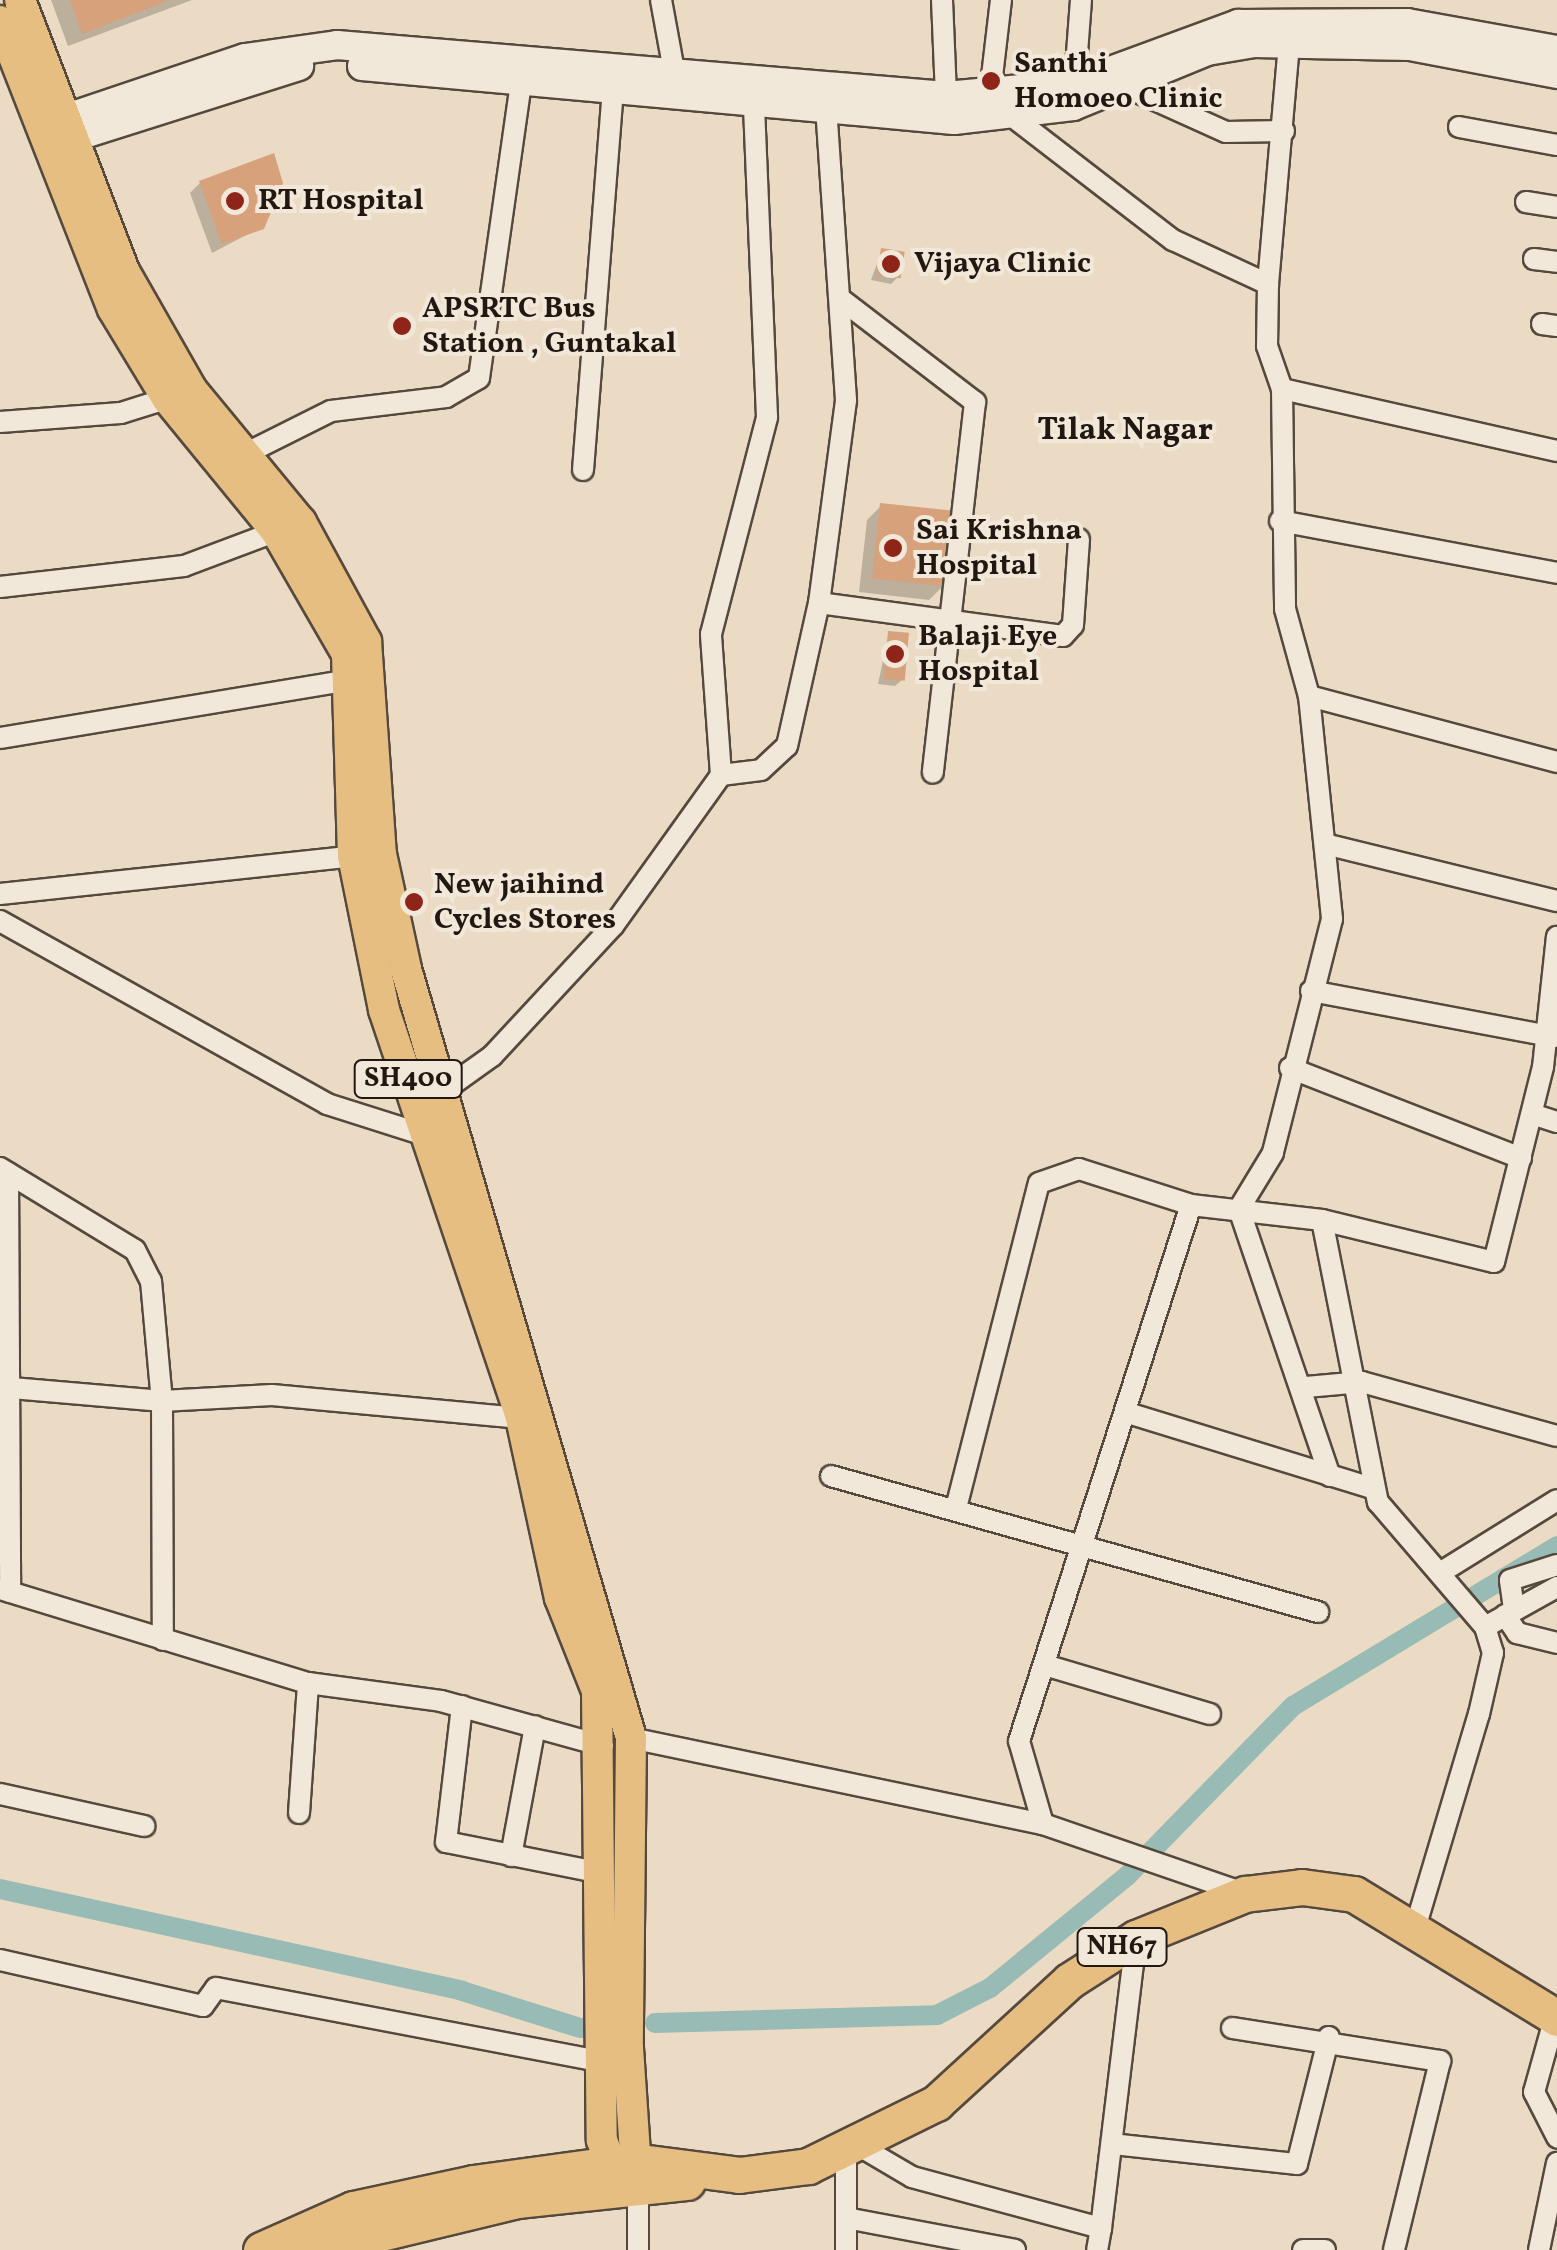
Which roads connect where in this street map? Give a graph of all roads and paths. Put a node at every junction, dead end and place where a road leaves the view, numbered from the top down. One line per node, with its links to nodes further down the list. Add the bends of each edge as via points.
1 (20, 0): 6 (main road, SH400)
2 (661, 0): 11 (street)
3 (942, 0): 15 (street)
4 (1001, 0): 18 (street)
5 (1081, 0): 14 (street)
6 (10, 34): 21 (main road, SH400)
7 (1289, 43): 10 (street, via 1410,46); 12 (street, via 1208,51); 20 (street)
8 (1557, 50): 14 (street, via 1407,22 1238,24)
9 (523, 72): 11 (street); 13 (street); 21 (street, via 285,49); 33 (street, via 478,378 446,397 331,412)
10 (1557, 74)
11 (677, 87): 13 (street); 15 (street); 16 (street)
12 (1128, 88): 14 (street); 20 (street, via 1226,132)
13 (612, 92): 34 (street)
14 (1074, 95): 18 (street)
15 (946, 96): 18 (street)
16 (754, 104): 17 (street); 47 (street, via 767,417 711,634)
17 (826, 108): 18 (street); 28 (street)
18 (997, 110): 27 (street, via 1173,240)
19 (1459, 127): 22 (street)
20 (1284, 131): 27 (street)
21 (58, 132): 30 (main road, SH400)
22 (1557, 146)
23 (1526, 202): 24 (street)
24 (1557, 207)
25 (1534, 258): 26 (street)
26 (1557, 262)
27 (1268, 284): 29 (street, via 1267,346)
28 (842, 300): 40 (street, via 846,400); 41 (street, via 975,402)
29 (1282, 389): 32 (street); 35 (street)
30 (180, 394): 31 (street, via 121,413); 33 (main road, SH400)
31 (0, 422)
32 (1557, 451)
33 (236, 458): 36 (main road, SH400)
34 (582, 470)
35 (1280, 520): 38 (street); 43 (street, via 1286,609)
36 (288, 527): 39 (street, via 184,566); 42 (main road, SH400, via 337,629); 49 (main road, SH400, via 366,641)
37 (1079, 540): 41 (street, via 1070,633)
38 (1557, 573)
39 (0, 587)
40 (819, 603): 41 (street); 47 (street, via 787,746 761,770)
41 (952, 621): 46 (street)
42 (351, 680): 44 (street); 49 (main road, SH400)
43 (1309, 696): 45 (street); 48 (street)
44 (0, 738)
45 (1557, 762)
46 (933, 773)
47 (721, 775): 57 (street, via 614,926 492,1056)
48 (1329, 845): 51 (street); 54 (street, via 1332,919)
49 (367, 855): 50 (street); 57 (main road, SH400)
50 (0, 894)
51 (1557, 900)
52 (0, 921): 60 (street, via 326,1104)
53 (1557, 938): 55 (street)
54 (1312, 991): 55 (street); 56 (street)
55 (1551, 1035): 58 (street)
56 (1290, 1068): 62 (street); 65 (street, via 1272,1153)
57 (430, 1099): 60 (main road, SH400); 61 (main road, SH400)
58 (1532, 1114): 59 (street); 62 (street)
59 (1557, 1122)
60 (427, 1137): 61 (street); 72 (main road, SH400)
61 (461, 1146): 72 (main road, SH400)
62 (1520, 1158): 66 (street, via 1494,1262)
63 (4, 1170): 68 (street); 70 (street, via 135,1250 151,1281)
64 (1191, 1205): 65 (street); 71 (street); 78 (street, via 1079,1170 1038,1182)
65 (1238, 1209): 66 (street); 69 (street)
66 (1322, 1220): 67 (street)
67 (1353, 1380): 69 (street); 73 (street); 76 (street)
68 (4, 1387): 70 (street); 83 (street)
69 (1306, 1387): 75 (street)
70 (162, 1401): 72 (street, via 272,1396); 87 (street)
71 (1131, 1414): 75 (street); 79 (street)
72 (532, 1419): 94 (main road, SH400)
73 (1557, 1436)
74 (831, 1476): 78 (street)
75 (1330, 1476): 76 (street)
76 (1372, 1488): 81 (street)
77 (1557, 1500): 81 (street)
78 (956, 1508): 79 (street)
79 (1088, 1542): 84 (street); 89 (street)
80 (1557, 1565): 85 (street, via 1510,1580)
81 (1443, 1571): 86 (street)
82 (1557, 1587): 85 (street)
83 (5, 1591): 87 (street)
84 (1318, 1612)
85 (1510, 1612): 86 (street); 88 (street, via 1517,1632)
86 (1482, 1624): 102 (street, via 1493,1653)
87 (163, 1640): 90 (street)
88 (1557, 1643)
89 (1048, 1666): 92 (street); 97 (street, via 1019,1741)
90 (308, 1682): 91 (street); 96 (street)
91 (462, 1706): 93 (street); 99 (street, via 442,1836)
92 (1210, 1714)
93 (535, 1726): 94 (street); 99 (street)
94 (617, 1742): 97 (street); 100 (main road, SH400); 113 (main road, SH400)
95 (0, 1794): 98 (street)
96 (299, 1813)
97 (1043, 1824): 101 (street)
98 (144, 1826)
99 (511, 1856): 100 (street)
100 (601, 1873): 108 (main road, SH400)
101 (1245, 1894): 102 (highway, NH67, via 1302,1887 1354,1894); 103 (highway, NH67)
102 (1413, 1935): 105 (highway, NH67)
103 (1136, 1938): 110 (street); 111 (highway, NH67, via 1069,1981 936,2103)
104 (0, 1960): 108 (street, via 203,2006 216,1988)
105 (1556, 2018): 109 (street, via 1534,2092)
106 (1232, 2028): 107 (street)
107 (1329, 2038): 110 (street, via 1297,2164); 126 (street, via 1440,2061)
108 (600, 2061): 113 (main road, SH400)
109 (1557, 2137)
110 (1112, 2144): 116 (street)
111 (853, 2150): 113 (highway, NH67, via 808,2166 712,2174); 114 (street); 116 (street, via 912,2176)
112 (1557, 2163): 127 (street)
113 (625, 2171): 117 (highway, NH67, via 354,2209); 118 (highway, NH67); 119 (street)
114 (846, 2218): 115 (street); 120 (street)
115 (903, 2228): 121 (street); 122 (street)
116 (1102, 2228): 123 (street)
117 (261, 2250)
118 (311, 2250)
119 (638, 2250)
120 (846, 2250)
121 (899, 2250)
122 (1014, 2250)
123 (1097, 2250)
124 (1304, 2250): 125 (street)
125 (1325, 2250)
126 (1394, 2250)
127 (1539, 2250)

